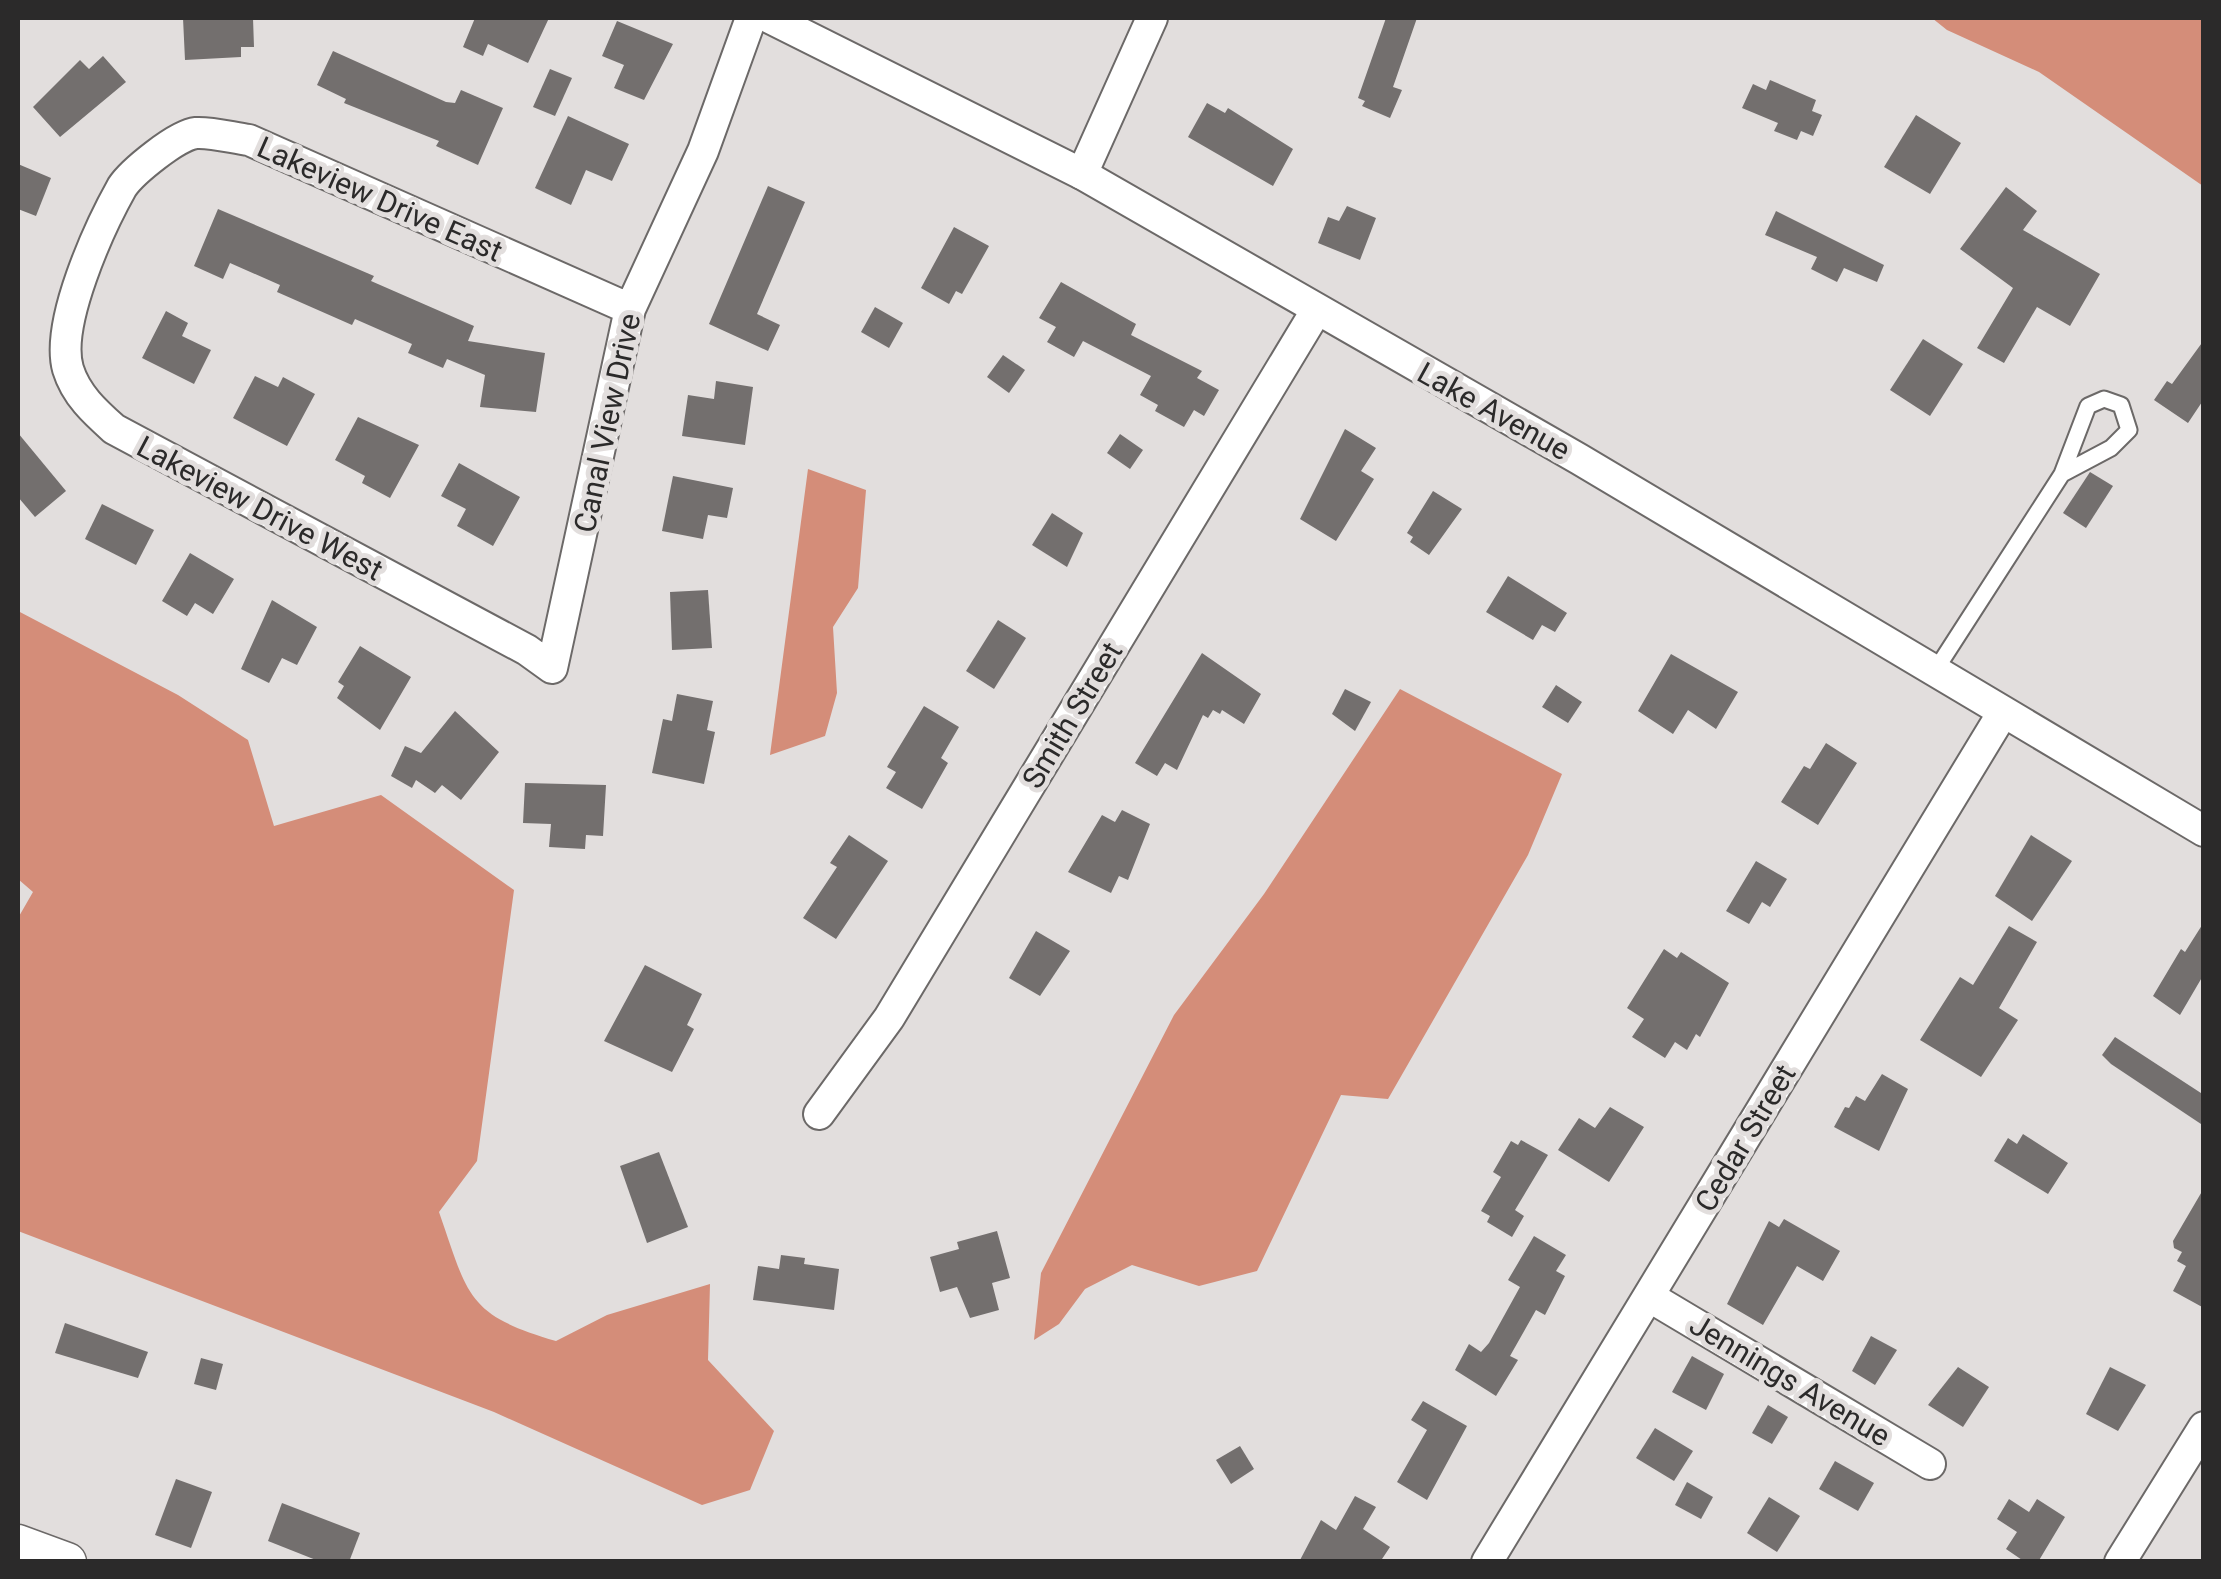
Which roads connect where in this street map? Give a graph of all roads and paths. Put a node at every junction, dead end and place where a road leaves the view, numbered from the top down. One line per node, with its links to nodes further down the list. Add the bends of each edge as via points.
1 (751, 18): 6 (street, Canal View Drive, via 704,151)
2 (770, 18): 4 (street, Lake Avenue)
3 (1152, 18): 4 (street)
4 (1082, 174): 7 (street, Lake Avenue)
5 (81, 281): 6 (street, Lakeview Drive East, via 124,184 193,133 249,140); 9 (street, Lakeview Drive West, via 64,339 68,370 84,402 114,429)
6 (630, 309): 9 (street, Canal View Drive)
7 (1316, 311): 10 (street, Lake Avenue); 13 (street, Smith Street, via 889,1018)
8 (2062, 474): 8 (lane, via 2122,438 2129,420 2122,405 2104,399 2088,406); 10 (lane)
9 (552, 668)
10 (1936, 671): 11 (street, Lake Avenue)
11 (2002, 714): 12 (street, Lake Avenue); 14 (street, Cedar Street)
12 (2204, 831)
13 (819, 1114)
14 (1650, 1296): 16 (street, Jennings Avenue); 19 (street, Cedar Street)
15 (2204, 1427): 20 (street)
16 (1930, 1464)
17 (18, 1544): 18 (street)
18 (67, 1562)
19 (1487, 1562)
20 (2120, 1562)

